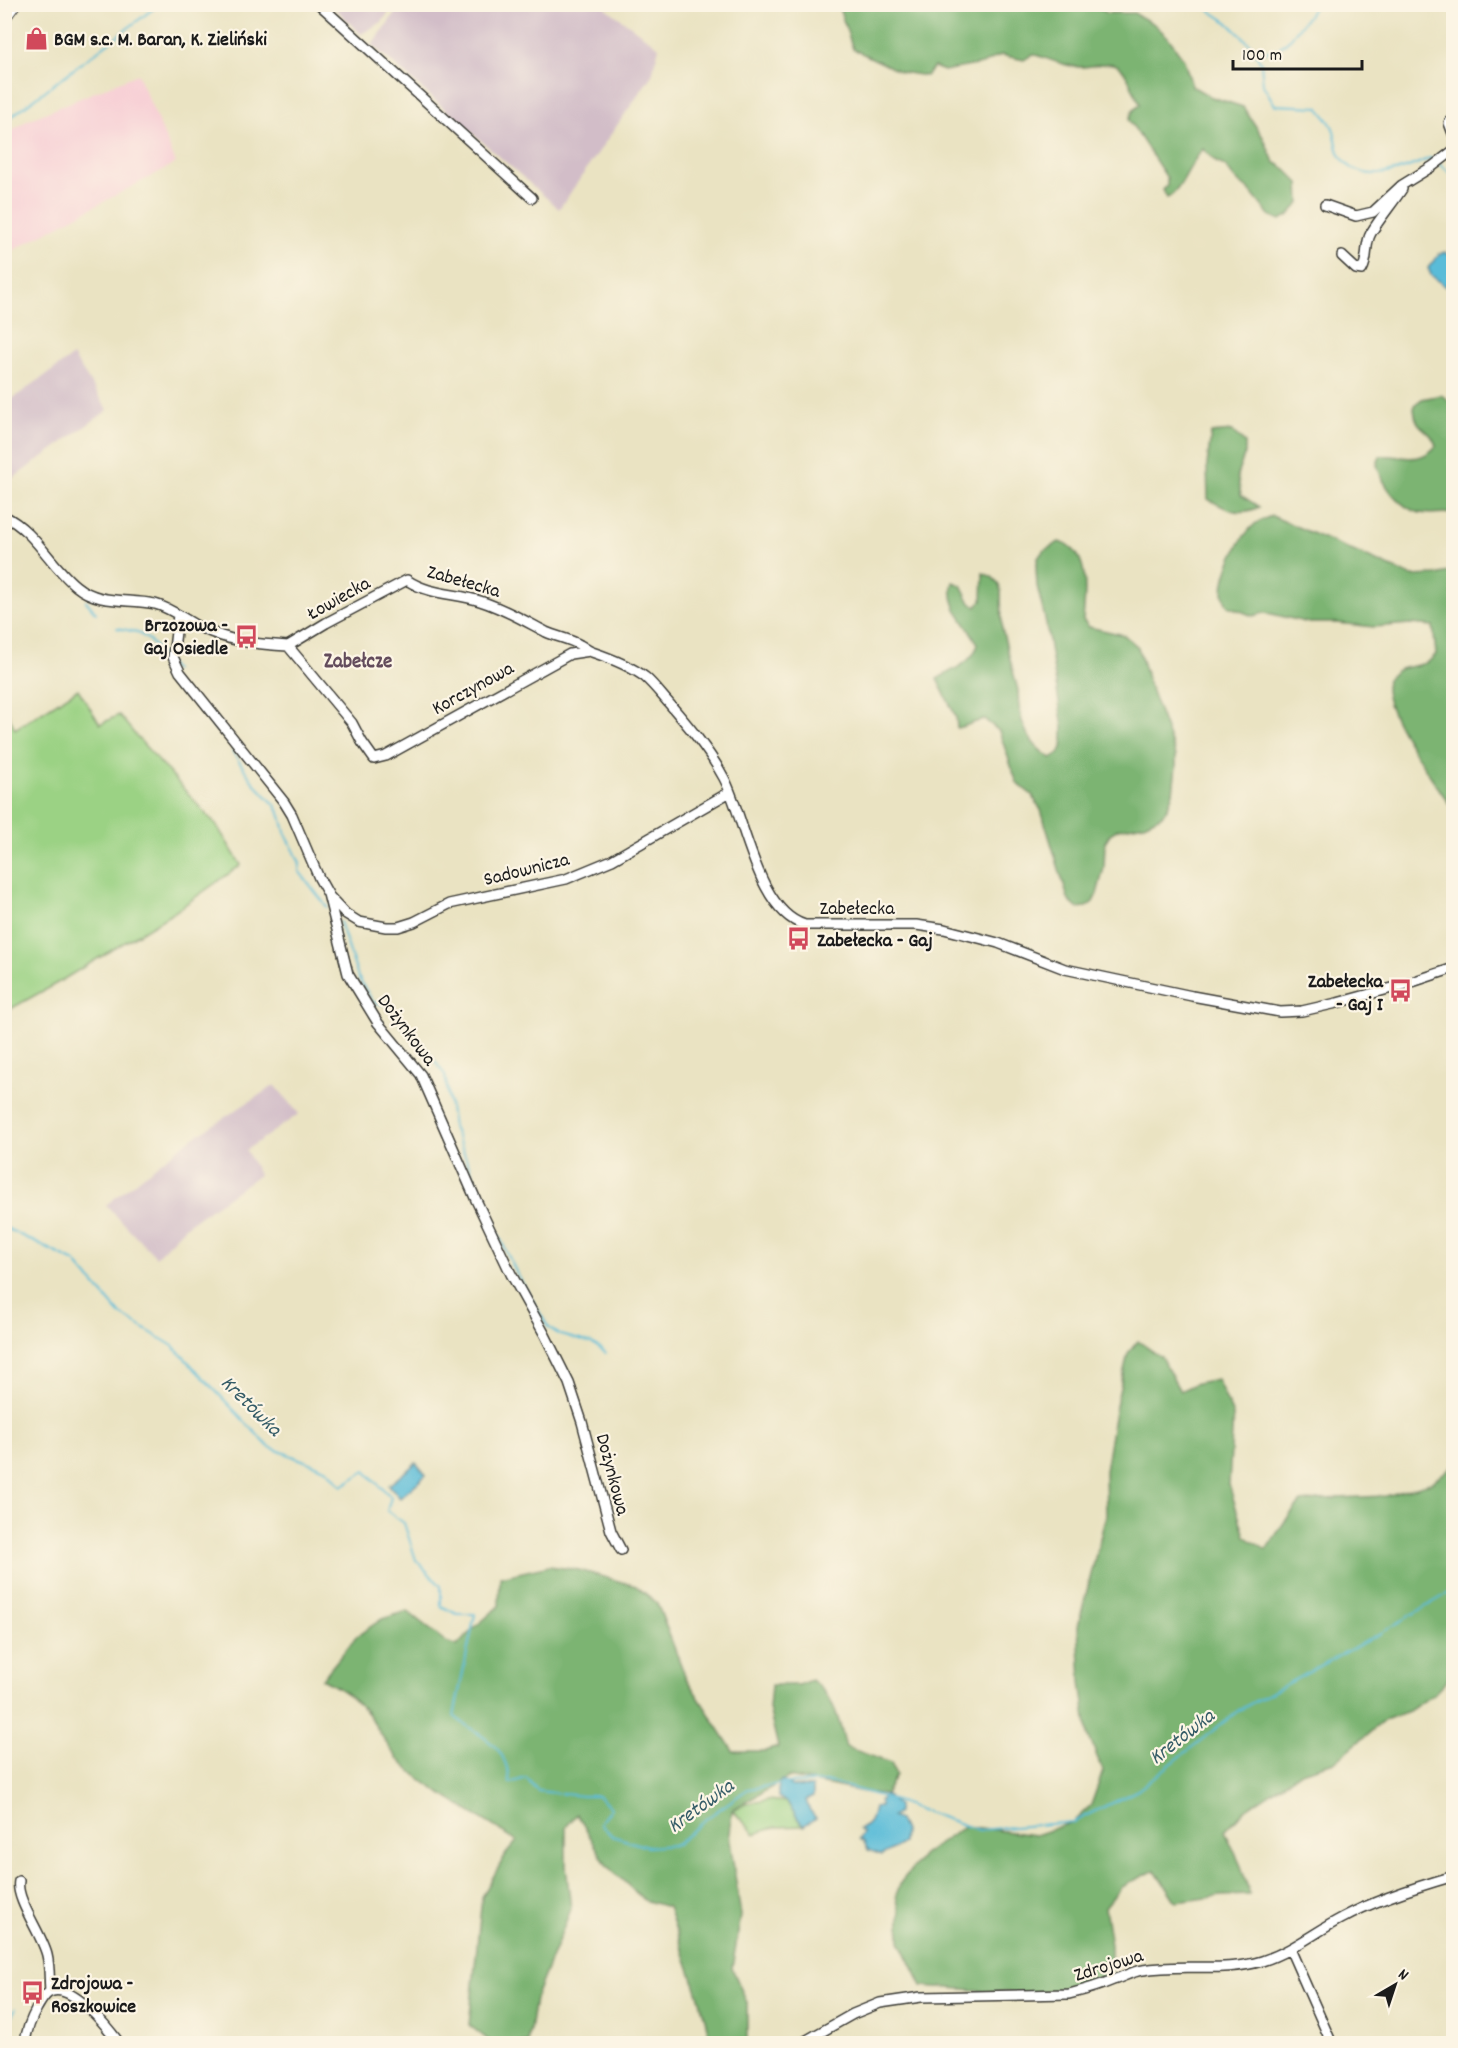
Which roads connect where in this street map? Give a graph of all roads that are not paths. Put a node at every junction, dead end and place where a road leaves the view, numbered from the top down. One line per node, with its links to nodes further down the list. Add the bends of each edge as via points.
1 (13, 4): 3 (main road)
2 (319, 4): 8 (street)
3 (4, 16)
4 (1454, 116): 5 (street, via 1449,123)
5 (1454, 136)
6 (1454, 150): 7 (street)
7 (1407, 182): 9 (street, via 1373,212 1356,216); 10 (street, via 1371,233 1362,270)
8 (532, 198)
9 (1325, 204)
10 (1342, 256)
11 (4, 516): 13 (street, via 23,528 84,592 117,601 154,604)
12 (406, 580): 14 (street, Łowiecka); 15 (street, Zabełecka, via 431,592 486,602)
13 (177, 615): 14 (street, via 243,643); 17 (street, Dożynkowa, via 173,657 180,672 284,802)
14 (288, 646): 15 (street, Korczynowa, via 352,723 374,759 386,756 570,654)
15 (590, 651): 16 (street, Zabełecka, via 646,678 701,745)
16 (730, 792): 17 (street, Sadownicza, via 612,860 566,879 449,904 398,927 359,922 345,914); 18 (street, Zabełecka, via 767,890 782,911 805,925 916,925 944,929 998,943 1065,969 1280,1012 1337,1003)
17 (328, 894): 19 (street, Dożynkowa, via 348,974 378,1023 422,1075 501,1254 569,1383 611,1531)
18 (1454, 968)
19 (621, 1550)
20 (1454, 1876): 22 (street, Zdrojowa, via 1357,1911)
21 (19, 1881): 23 (street, via 19,1894 47,1953)
22 (1290, 1949): 26 (street, Zdrojowa, via 1236,1967 1141,1970 1070,1994 921,1997 879,2004); 27 (street)
23 (50, 1992): 24 (street, via 33,2015); 25 (street, via 78,1999)
24 (25, 2043)
25 (120, 2043)
26 (800, 2043)
27 (1332, 2043)

